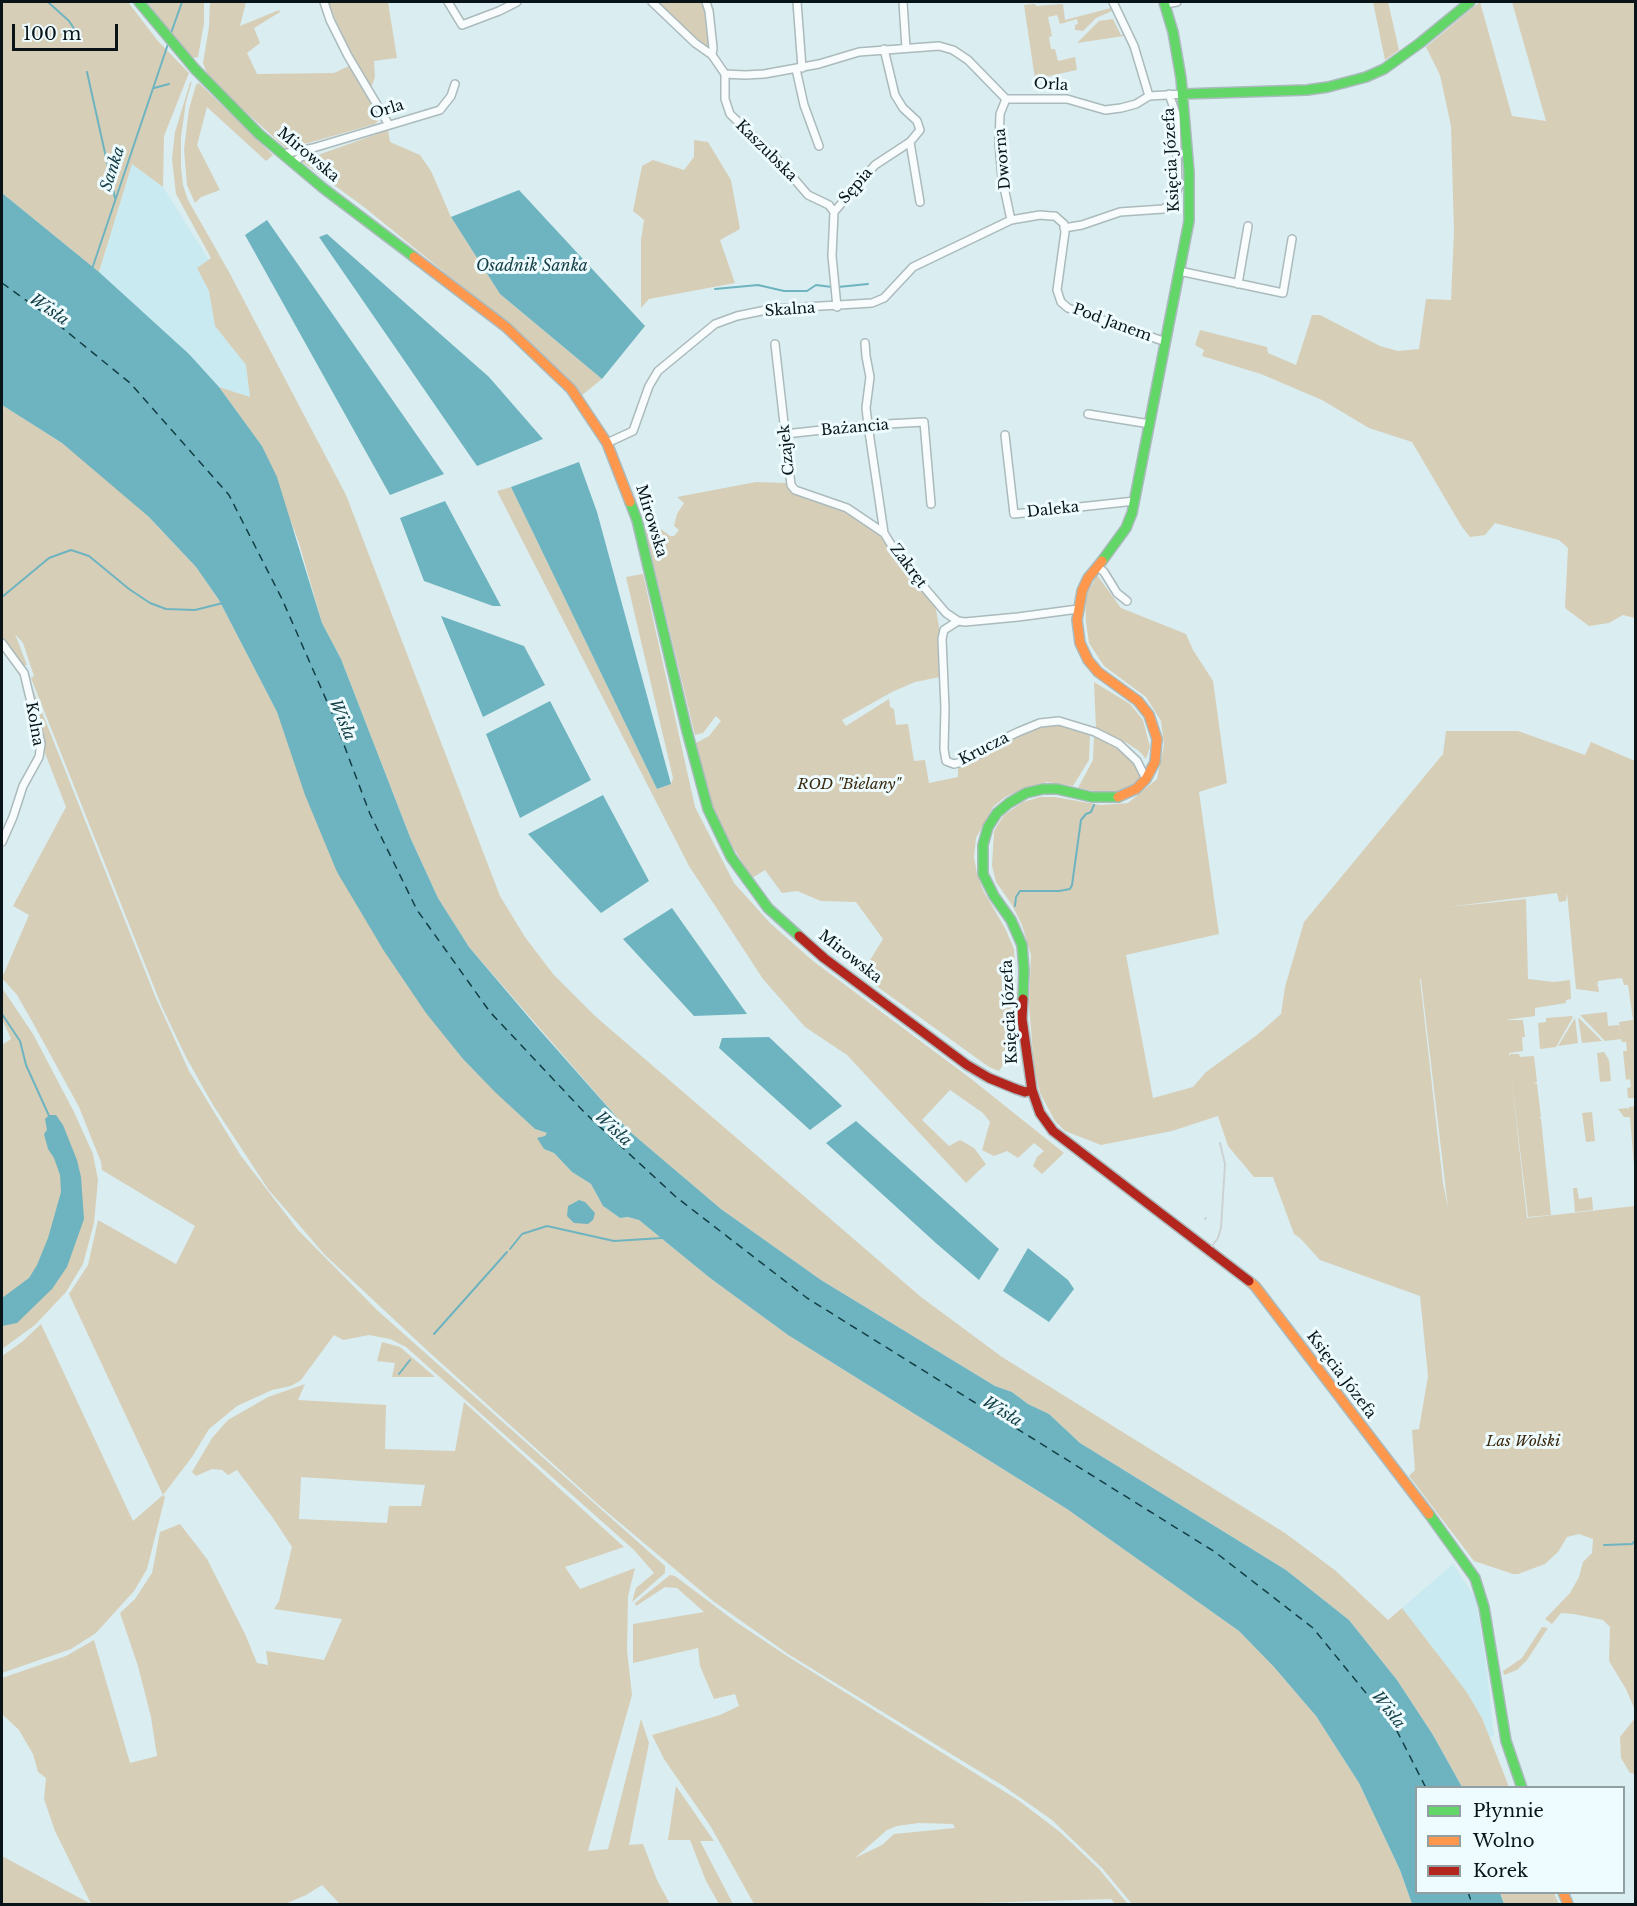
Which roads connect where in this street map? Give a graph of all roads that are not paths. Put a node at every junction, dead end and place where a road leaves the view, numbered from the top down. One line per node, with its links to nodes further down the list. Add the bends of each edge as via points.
1 (139, 2): 27 (main road, Mirowska, via 192,65)
2 (324, 2): 23 (street, via 348,56)
3 (448, 2): 4 (street, via 462,25)
4 (518, 2)
5 (652, 2): 15 (street)
6 (706, 2): 15 (street)
7 (797, 2): 16 (street)
8 (903, 2): 13 (street)
9 (1113, 2): 21 (street, via 1134,46)
10 (1177, 2): 12 (street)
11 (1470, 2): 20 (main road, Orla, via 1384,69 1366,77 1307,90)
12 (1164, 3): 20 (main road, Księcia Józefa)
13 (906, 48): 14 (street); 22 (street, via 939,46 953,50)
14 (884, 49): 16 (street); 24 (street, via 895,95 920,130)
15 (712, 55): 17 (street)
16 (799, 68): 17 (street); 25 (street, via 804,105)
17 (725, 74): 30 (street, Kaszubska, via 725,99 730,114 808,195 829,205)
18 (455, 84): 23 (street, Orla, via 440,110)
19 (1169, 94): 20 (street, Orla); 21 (street, Orla); 33 (street, via 1176,114 1178,188 1171,204 1120,212)
20 (1183, 94): 35 (main road, Księcia Józefa, via 1190,198 1188,232)
21 (1149, 96): 22 (street, Orla, via 1136,104 1105,110 1067,99)
22 (1006, 99): 31 (street, Dworna, via 1000,114 999,144)
23 (389, 125): 26 (street, Orla)
24 (910, 142): 29 (street); 30 (street, Sępia, via 875,165)
25 (819, 146)
26 (314, 147): 27 (street, Orla); 28 (street, Orla)
27 (283, 154): 28 (main road, Mirowska)
28 (293, 163): 46 (main road, Mirowska, via 506,327 571,389)
29 (920, 202)
30 (834, 212): 37 (street, via 832,256)
31 (1011, 220): 33 (street, via 1051,216); 37 (street, Skalna, via 913,267 884,298)
32 (1248, 226): 36 (street)
33 (1064, 228): 38 (street, Pod Janem, via 1057,290 1061,302 1068,308)
34 (1292, 239): 36 (street, via 1283,293)
35 (1179, 271): 36 (street); 38 (main road, Księcia Józefa)
36 (1238, 284)
37 (837, 307): 46 (street, Skalna, via 771,309 715,324 658,371 633,431)
38 (1166, 342): 42 (main road, Księcia Józefa)
39 (865, 343): 43 (street, Zakręt, via 870,376)
40 (775, 344): 44 (street, Czajek)
41 (1088, 414): 42 (street)
42 (1150, 424): 47 (main road, Księcia Józefa)
43 (868, 425): 44 (street, Bażancia); 48 (street, Bażancia, via 924,422); 49 (street, Zakręt)
44 (785, 434): 49 (street, Czajek, via 791,485 795,490 847,508)
45 (1005, 435): 47 (street, Daleka, via 1014,514)
46 (607, 443): 57 (main road, Mirowska, via 637,520 701,788 730,857 768,908 824,958 967,1065 1017,1089)
47 (1135, 501): 50 (main road, Księcia Józefa, via 1126,528)
48 (931, 504)
49 (884, 533): 53 (street, Zakręt, via 907,568 946,613)
50 (1097, 566): 51 (street); 52 (main road, Księcia Józefa, via 1082,591)
51 (1127, 602)
52 (1078, 609): 53 (street); 55 (main road, Księcia Józefa, via 1080,643 1088,660 1138,701 1155,729 1155,762)
53 (958, 621): 55 (street, Krucza, via 944,630 942,639 946,761 962,762 1018,732 1059,721 1119,744 1137,761)
54 (2, 643): 56 (street, Kolna, via 24,673 41,744)
55 (1146, 778): 57 (main road, Księcia Józefa, via 1136,789 1109,799 1057,789 1026,793 1002,808 982,844 983,874 1022,945 1022,1019)
56 (2, 842)
57 (1032, 1090): 58 (main road, Księcia Józefa, via 1040,1113 1053,1131 1258,1289 1468,1566 1484,1607 1506,1741)
58 (1521, 1786)

